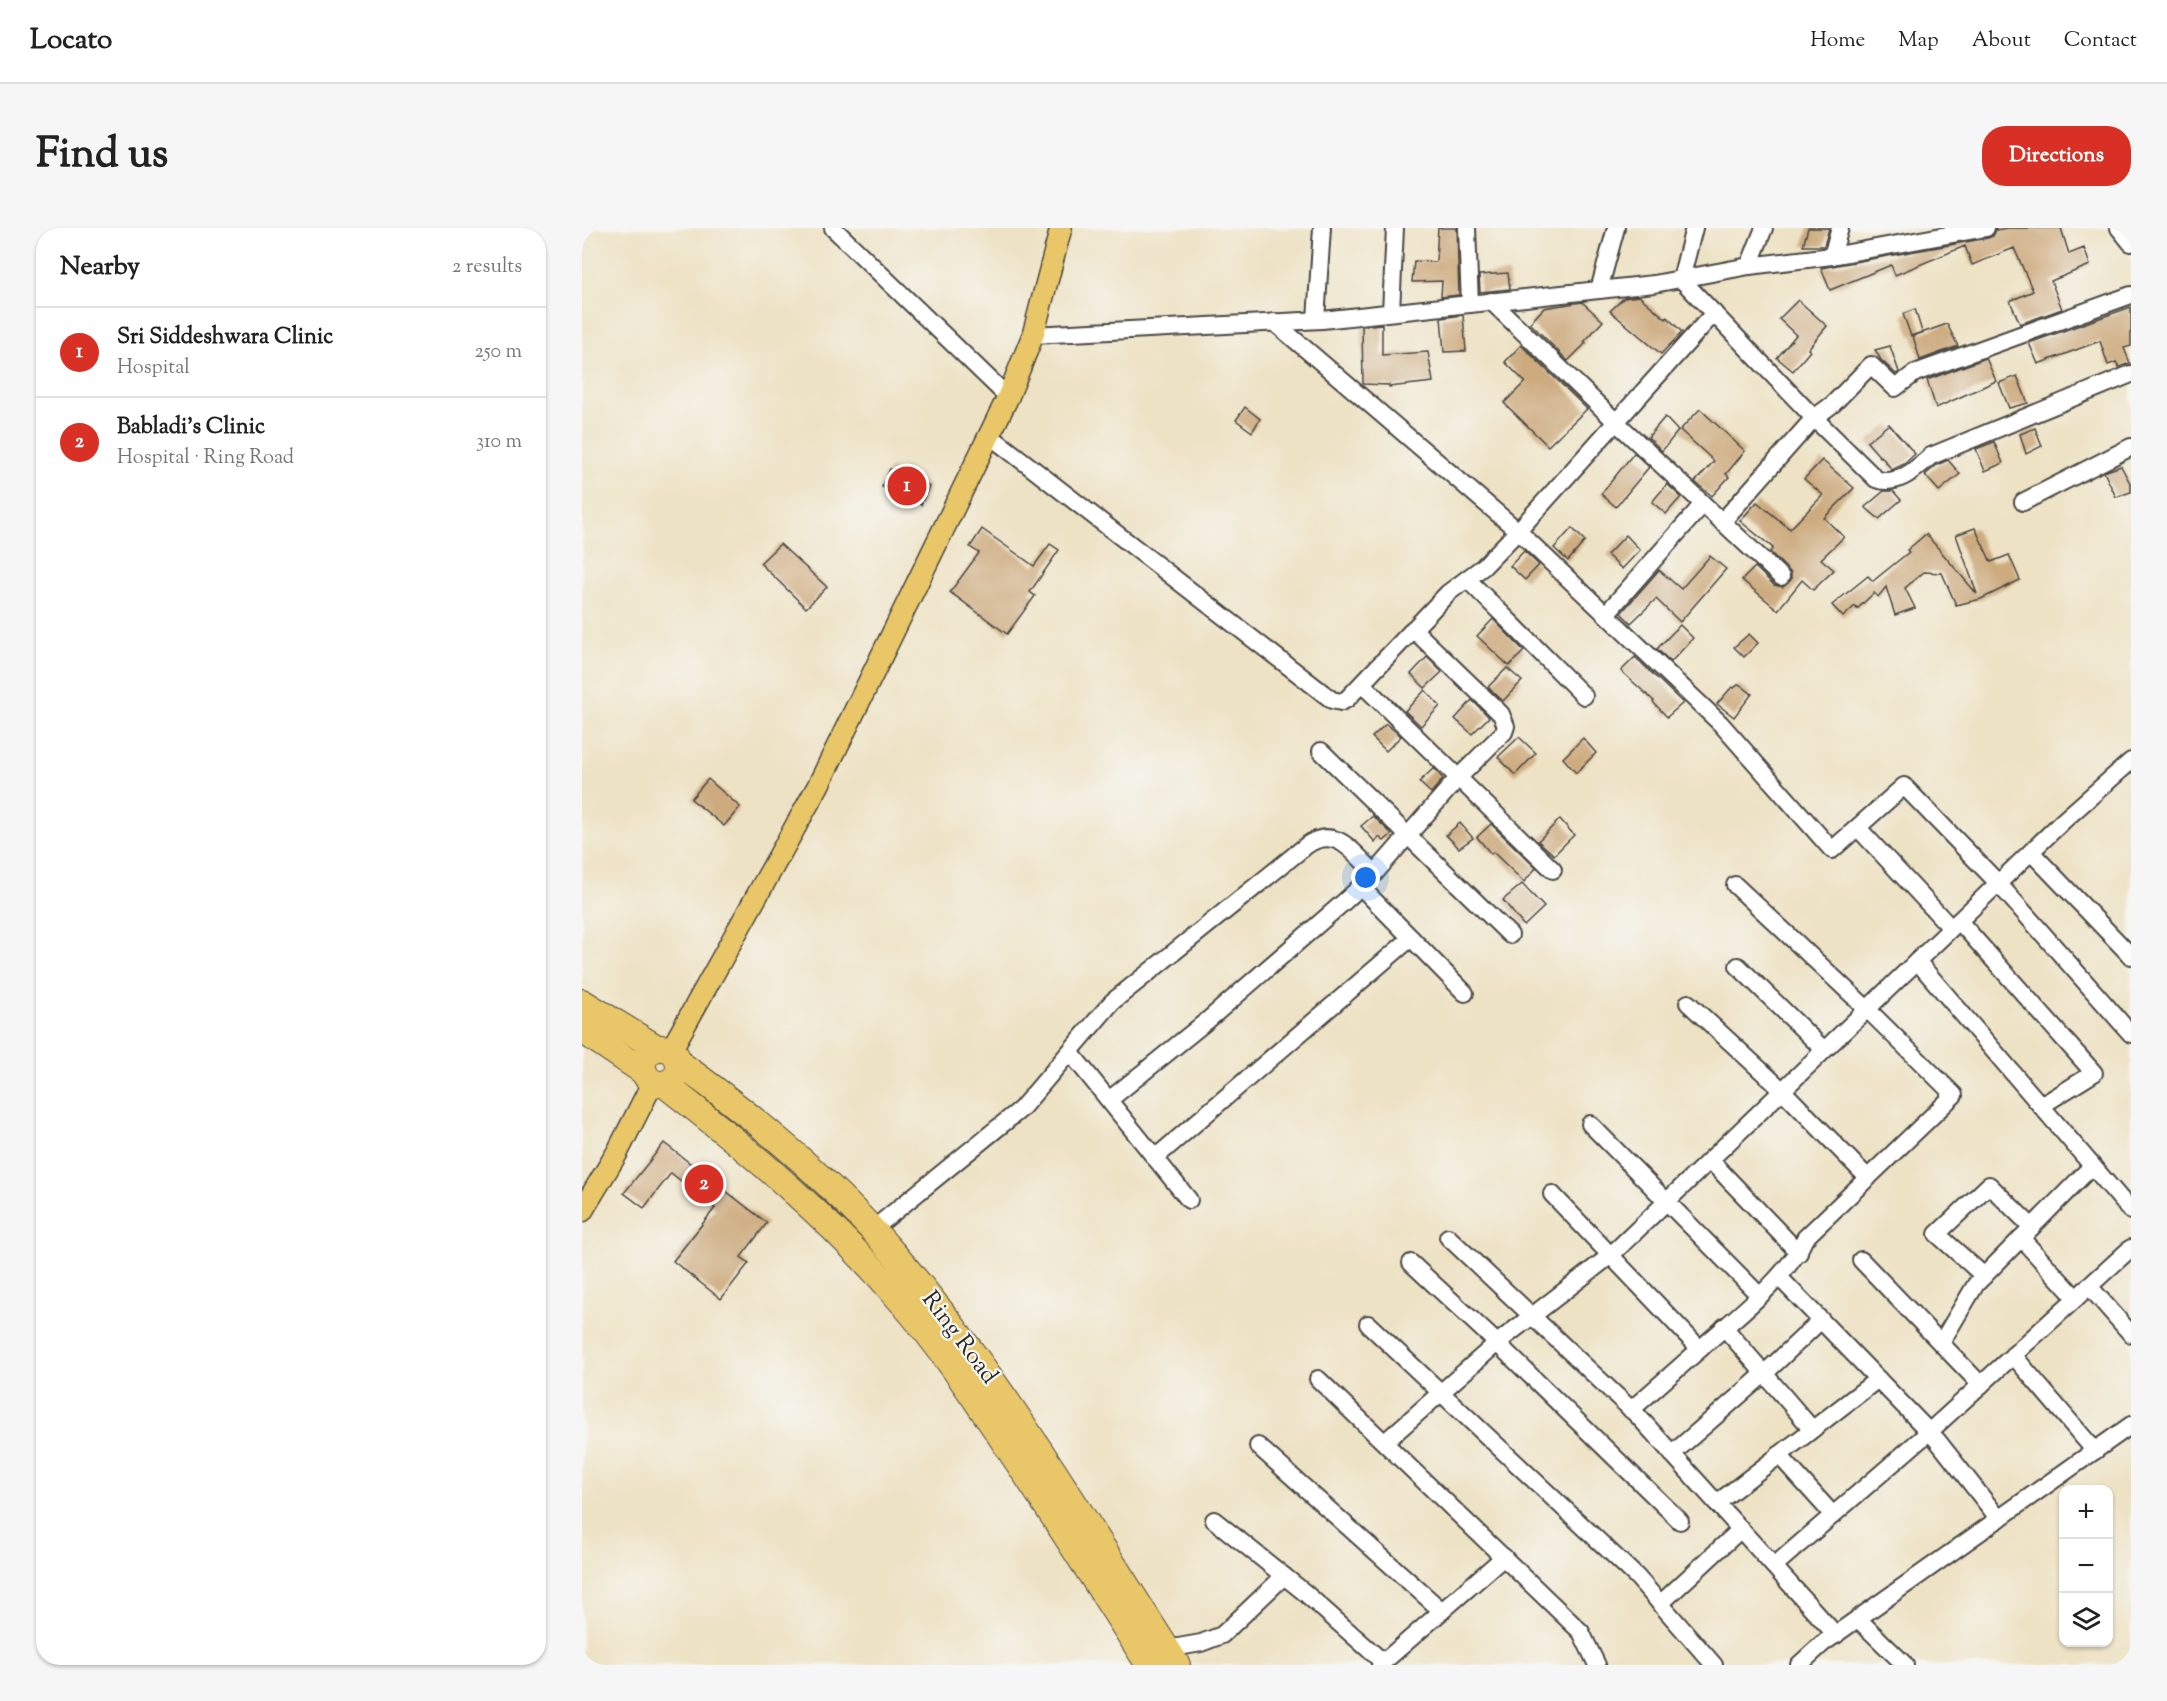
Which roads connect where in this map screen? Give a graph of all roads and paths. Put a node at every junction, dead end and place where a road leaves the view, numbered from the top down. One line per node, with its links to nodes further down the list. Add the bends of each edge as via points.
1 (833, 228): 26 (street)
2 (1061, 228): 24 (main road)
3 (1322, 228): 22 (street)
4 (1395, 228): 20 (street)
5 (1467, 228): 19 (street)
6 (1616, 228): 16 (street)
7 (1694, 228): 15 (street)
8 (1764, 228): 14 (street)
9 (1840, 228): 13 (street)
10 (1986, 228): 13 (street)
11 (2119, 228): 12 (street)
12 (2131, 243)
13 (1832, 255): 14 (street)
14 (1749, 266): 15 (street)
15 (1681, 279): 16 (street); 21 (street)
16 (1599, 290): 18 (street)
17 (2131, 295): 27 (street, via 1915,373 1895,388 1871,365)
18 (1491, 301): 19 (street); 28 (street)
19 (1470, 304): 20 (street)
20 (1391, 312): 22 (street)
21 (1714, 313): 27 (street); 28 (street)
22 (1316, 320): 23 (street)
23 (1274, 322): 24 (street); 34 (street)
24 (1033, 335): 26 (main road)
25 (2131, 374): 27 (street, via 1931,456 1893,482 1876,479)
26 (1008, 397): 29 (main road)
27 (1814, 418): 33 (street)
28 (1616, 422): 32 (street); 34 (street)
29 (989, 435): 39 (street, via 1332,700 1347,699); 66 (main road, via 818,786)
30 (2131, 447): 31 (street)
31 (2023, 502)
32 (1703, 504): 33 (street); 37 (street)
33 (1722, 522): 35 (street)
34 (1518, 531): 36 (street); 37 (street)
35 (1781, 578)
36 (1467, 579): 38 (street); 40 (street)
37 (1606, 614): 44 (street, via 1721,724 1832,850)
38 (1413, 629): 39 (street); 43 (street, via 1505,719 1504,732)
39 (1362, 684): 43 (street)
40 (1584, 696)
41 (1321, 751): 45 (street)
42 (2131, 761): 46 (street)
43 (1458, 778): 45 (street); 47 (street)
44 (1858, 828): 49 (street, via 1904,786); 52 (street)
45 (1408, 834): 48 (street); 53 (street)
46 (2031, 852): 49 (street); 55 (street)
47 (1553, 870)
48 (1375, 873): 51 (street); 65 (street, via 1341,841 1318,838 1112,1002)
49 (1998, 883): 52 (street); 63 (street)
50 (1735, 885): 61 (street)
51 (1360, 886): 54 (street); 69 (street, via 1208,1020)
52 (1955, 924): 56 (street); 70 (street, via 2094,1073)
53 (1510, 935)
54 (1411, 938): 58 (street); 72 (street)
55 (2131, 956)
56 (1917, 962): 61 (street); 70 (street)
57 (1738, 966): 64 (street)
58 (1465, 993)
59 (582, 1002): 66 (highway, Ring Road)
60 (1688, 1003): 68 (street)
61 (1867, 1009): 64 (street); 75 (street, via 1954,1095)
62 (582, 1030): 67 (highway, Ring Road)
63 (2131, 1034)
64 (1824, 1050): 68 (street)
65 (1070, 1052): 69 (street); 81 (street, via 1021,1109)
66 (669, 1054): 67 (highway, via 679,1069 674,1079); 81 (highway, Ring Road, via 765,1128)
67 (654, 1079): 79 (main road); 130 (highway, Ring Road, via 732,1136 782,1179 901,1301 942,1352 1066,1535)
68 (1782, 1090): 73 (street); 75 (street)
69 (1109, 1100): 72 (street)
70 (2041, 1106): 74 (street)
71 (1590, 1124): 78 (street)
72 (1155, 1158): 77 (street)
73 (1710, 1160): 78 (street); 85 (street)
74 (2092, 1166): 80 (street); 82 (street)
75 (1868, 1178): 85 (street, via 1805,1239)
76 (1552, 1194): 86 (street)
77 (1190, 1200)
78 (1667, 1202): 86 (street); 92 (street)
79 (582, 1211)
80 (2131, 1211)
81 (872, 1230): 130 (highway, Ring Road, via 946,1317 1012,1410)
82 (2027, 1233): 89 (street); 89 (street, via 1989,1185 1937,1234); 93 (street)
83 (1448, 1237): 94 (street)
84 (2131, 1248): 91 (street)
85 (1799, 1253): 90 (street)
86 (1611, 1255): 94 (street); 101 (street)
87 (1862, 1260): 100 (street)
88 (1411, 1263): 99 (street)
89 (1984, 1276): 100 (street)
90 (1779, 1277): 92 (street); 95 (street)
91 (2090, 1286): 93 (street); 98 (street)
92 (1759, 1295): 97 (street)
93 (2076, 1298): 102 (street)
94 (1532, 1317): 99 (street); 108 (street)
95 (1821, 1320): 103 (street); 105 (street)
96 (1368, 1324): 107 (street)
97 (1724, 1327): 101 (street); 103 (street)
98 (2131, 1334)
99 (1497, 1343): 107 (street); 121 (street)
100 (1941, 1343): 106 (street)
101 (1700, 1349): 108 (street)
102 (2013, 1355): 106 (street); 114 (street)
103 (1764, 1374): 110 (street); 115 (street)
104 (1318, 1379): 112 (street)
105 (1878, 1379): 110 (street); 111 (street)
106 (1981, 1384): 111 (street)
107 (1441, 1393): 112 (street); 126 (street, via 1637,1577)
108 (1631, 1410): 115 (street)
109 (2131, 1425): 114 (street)
110 (1812, 1429): 116 (street)
111 (1929, 1432): 118 (street); 119 (street)
112 (1385, 1442): 123 (street)
113 (1258, 1446): 127 (street)
114 (2095, 1451): 119 (street)
115 (1672, 1454): 117 (street)
116 (1779, 1455): 117 (street); 118 (street)
117 (1717, 1503): 122 (street)
118 (1833, 1515): 124 (street)
119 (1999, 1519): 128 (street)
120 (1214, 1520): 125 (street)
121 (1680, 1521)
122 (1741, 1529): 124 (street); 126 (street)
123 (1504, 1557): 127 (street); 132 (street, via 1581,1632)
124 (1774, 1566): 129 (street)
125 (1284, 1576): 130 (street, via 1222,1635); 131 (street)
126 (1660, 1604): 133 (street)
127 (1442, 1611): 131 (street)
128 (1858, 1619): 129 (street); 135 (street)
129 (1836, 1635): 134 (street)
130 (1164, 1660)
131 (1382, 1663)
132 (1597, 1665)
133 (1714, 1665)
134 (1799, 1665)
135 (1905, 1665)

